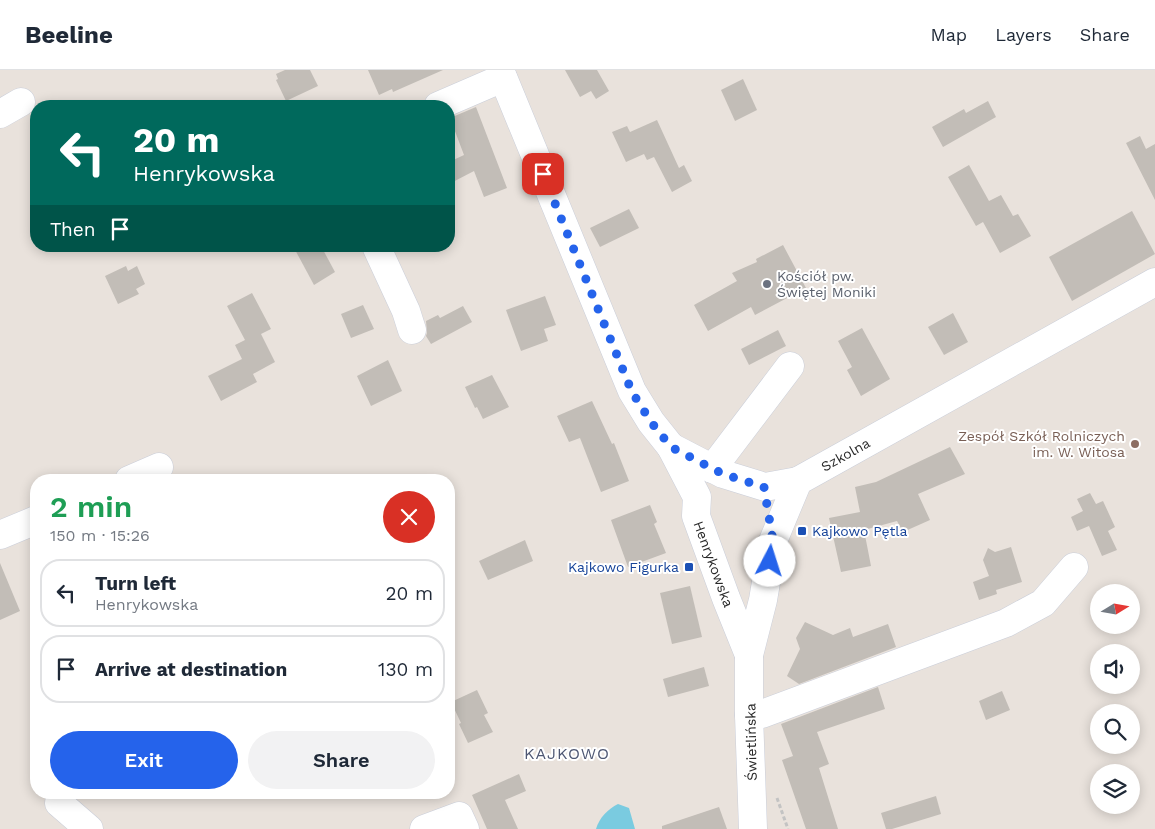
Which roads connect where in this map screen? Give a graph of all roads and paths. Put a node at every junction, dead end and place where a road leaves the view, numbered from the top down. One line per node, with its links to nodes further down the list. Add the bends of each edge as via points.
1 (501, 74): 2 (street); 7 (street, Henrykowska, via 632,392)
2 (450, 100)
3 (379, 252): 5 (street)
4 (1155, 282): 11 (street, Szkolna)
5 (412, 330)
6 (790, 366): 9 (street)
7 (671, 447): 9 (street, Henrykowska); 13 (street, Henrykowska)
8 (159, 467): 10 (street)
9 (718, 472): 12 (street, Henrykowska); 13 (street)
10 (143, 474)
11 (798, 481): 12 (street, Henrykowska); 16 (street)
12 (764, 487): 16 (street)
13 (697, 497): 18 (street, Henrykowska, via 696,516)
14 (30, 522): 15 (street)
15 (0, 535)
16 (773, 541): 19 (street)
17 (1074, 567): 21 (street, via 1043,602 1006,623 762,714)
18 (726, 598): 19 (street); 20 (street, Henrykowska)
19 (763, 600): 20 (street)
20 (750, 655): 21 (street, Świetlińska)
21 (749, 715): 27 (street, Świetlińska)
22 (775, 793): 28 (path)
23 (59, 803): 24 (street)
24 (89, 829)
25 (424, 829): 26 (street, via 459,816)
26 (465, 829)
27 (753, 829)
28 (788, 829)

